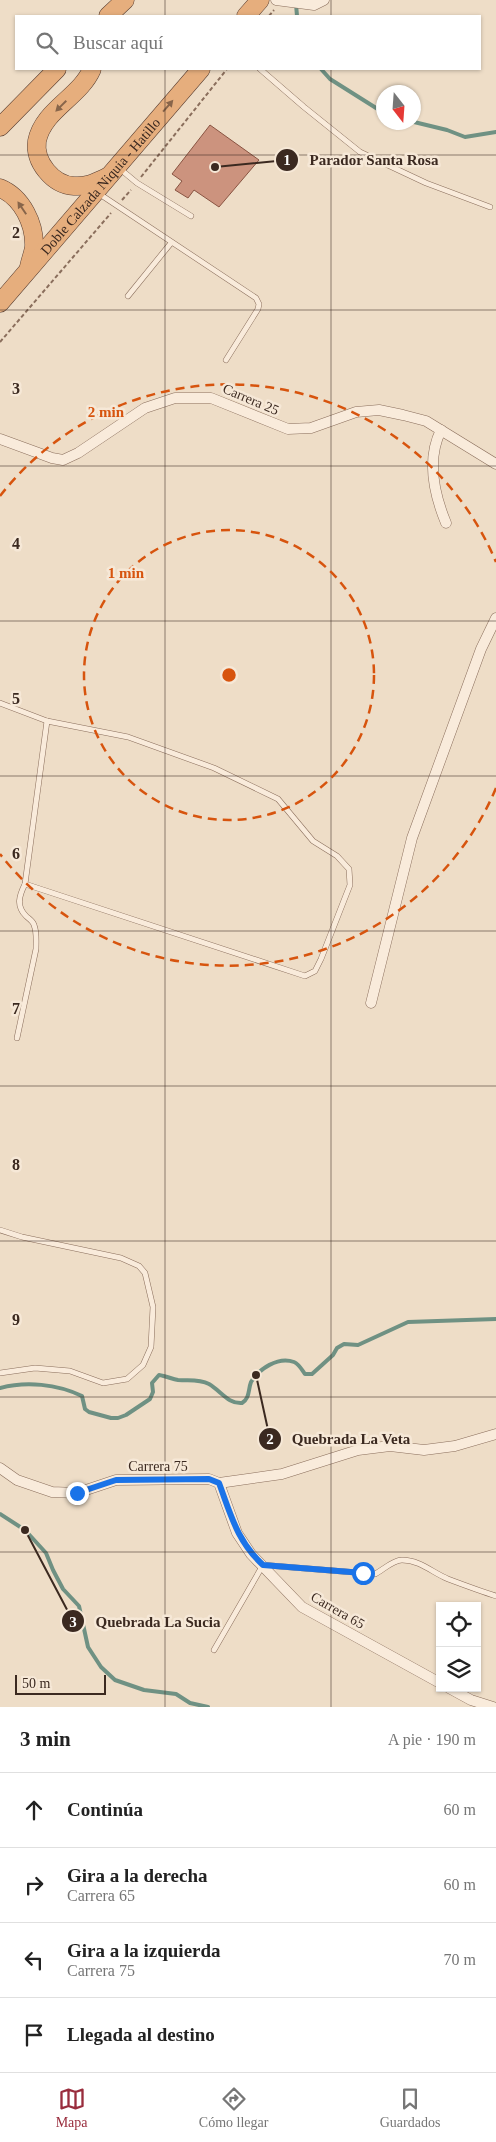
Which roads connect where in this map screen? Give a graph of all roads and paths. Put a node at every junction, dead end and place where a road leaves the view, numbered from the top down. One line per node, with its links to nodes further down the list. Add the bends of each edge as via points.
1 (260, 0): 4 (highway)
2 (276, 0): 3 (street, via 314,6)
3 (324, 0)
4 (247, 15)
5 (56, 70): 9 (highway)
6 (92, 70): 10 (highway, one-way to 10, via 86,81 42,125 37,142 39,158 51,177 72,186 90,185)
7 (199, 70): 10 (highway, Doble Calzada Niquia - Hatillo, one-way to 7)
8 (261, 70): 13 (lane, via 360,152 426,183)
9 (0, 127)
10 (113, 172): 12 (highway, Doble Calzada Niquia - Hatillo); 14 (lane, via 137,182)
11 (0, 188): 16 (highway, one-way to 11, via 34,248 32,226 22,206)
12 (95, 192): 15 (lane); 16 (highway, Doble Calzada Niquia - Hatillo)
13 (490, 207)
14 (190, 216)
15 (171, 243): 17 (lane); 19 (lane, via 256,298 259,304)
16 (28, 270): 18 (highway, Doble Calzada Niquia - Hatillo)
17 (128, 296)
18 (0, 303)
19 (226, 360)
20 (441, 430): 21 (street, Carrera 25, via 426,421 379,410 356,412 311,428 288,429 211,398 175,398 145,408 64,460); 22 (street, Carrera 25); 23 (street, via 435,444 434,485)
21 (0, 439)
22 (496, 464)
23 (446, 523)
24 (496, 618): 28 (street, via 481,649 412,838)
25 (0, 702): 26 (lane)
26 (47, 721): 27 (lane); 27 (lane, via 128,736 214,768 278,799 313,841 337,856 349,869 350,884 321,959 315,971 305,976)
27 (25, 884): 29 (lane, via 19,905 34,923 36,948)
28 (371, 1002)
29 (17, 1038)
30 (0, 1230): 31 (lane, via 121,1258 139,1266 145,1273 154,1307 151,1347 143,1365 126,1380 103,1383 70,1372 34,1368)
31 (0, 1373)
32 (496, 1434): 34 (street, Carrera 75, via 455,1446 424,1450 390,1446 358,1450 282,1474)
33 (0, 1468): 34 (street, Carrera 75, via 17,1480 52,1492 77,1493 116,1480 209,1479)
34 (219, 1483): 35 (street, Carrera 65, via 237,1533)
35 (263, 1565): 36 (lane, via 375,1574 402,1560 418,1563 446,1578); 37 (lane); 38 (street, Carrera 65, via 302,1607)
36 (496, 1596)
37 (214, 1650)
38 (436, 1681)
39 (456, 1692): 40 (street)
40 (493, 1707)

